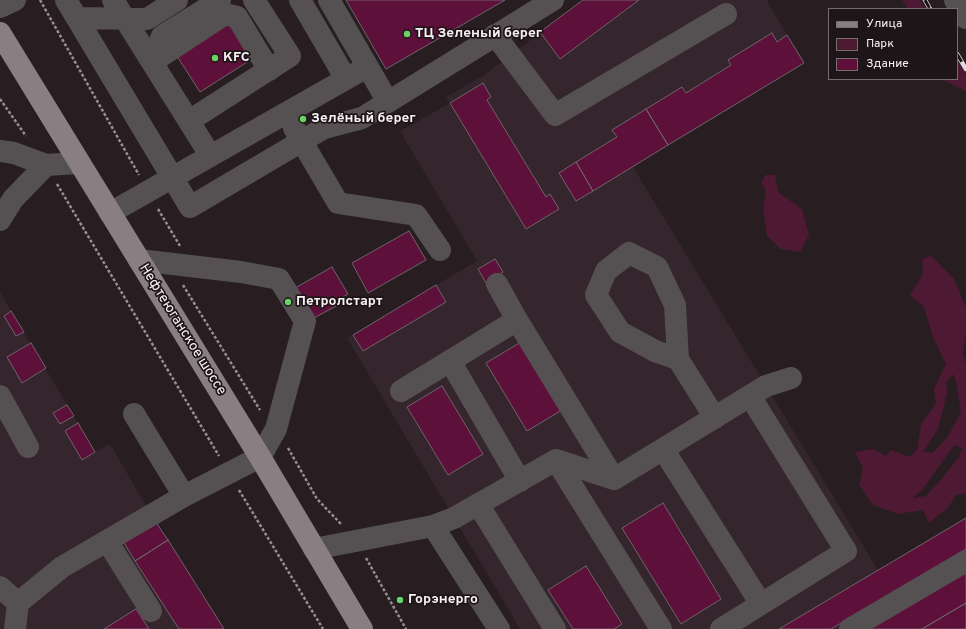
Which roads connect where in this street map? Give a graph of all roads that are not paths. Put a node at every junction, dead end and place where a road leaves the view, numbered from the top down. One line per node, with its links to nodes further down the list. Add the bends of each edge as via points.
1 (15, 0): 10 (lane)
2 (113, 0): 14 (lane)
3 (177, 0): 14 (lane, via 148,19)
4 (220, 0): 17 (lane, via 162,36)
5 (254, 0): 19 (lane, via 290,56)
6 (300, 0): 20 (lane)
7 (329, 0): 18 (lane)
8 (553, 0): 16 (lane)
9 (955, 0): 13 (lane)
10 (0, 8)
11 (72, 9): 14 (lane); 29 (lane)
12 (726, 14): 16 (lane, via 554,115)
13 (966, 18)
14 (125, 20): 17 (lane)
15 (0, 33): 27 (main road, Нефтеюганское шоссе)
16 (495, 35): 21 (lane)
17 (152, 62): 19 (lane, via 225,14 237,17); 23 (lane)
18 (366, 67): 20 (lane); 21 (lane)
19 (269, 70): 23 (lane)
20 (346, 78): 22 (lane)
21 (388, 102): 24 (lane, via 362,118 324,128)
22 (286, 113): 24 (lane); 26 (lane)
23 (189, 121): 26 (lane)
24 (300, 141): 29 (lane, via 190,207); 32 (lane, via 338,203 416,215)
25 (5, 154): 28 (lane)
26 (210, 155): 29 (lane)
27 (79, 163): 28 (lane); 30 (main road, Нефтеюганское шоссе)
28 (46, 165): 31 (lane, via 13,199)
29 (172, 177): 30 (lane)
30 (110, 213): 33 (main road, Нефтеюганское шоссе)
31 (0, 220)
32 (440, 250)
33 (139, 260): 46 (main road, Нефтеюганское шоссе); 46 (lane, via 280,279 305,321 276,429)
34 (497, 284): 35 (lane)
35 (517, 320): 37 (lane); 48 (lane)
36 (678, 359): 36 (lane, via 675,305 657,267 629,253 606,271 596,296 620,332 655,351); 43 (lane)
37 (450, 361): 39 (lane); 49 (lane)
38 (791, 378): 41 (lane, via 766,386)
39 (401, 391)
40 (0, 396): 44 (lane)
41 (750, 396): 43 (lane); 58 (lane, via 846,551)
42 (134, 414): 50 (lane)
43 (715, 418): 45 (lane)
44 (28, 447)
45 (663, 450): 48 (lane); 58 (lane)
46 (260, 457): 50 (lane); 54 (main road, Нефтеюганское шоссе)
47 (556, 460): 48 (lane); 49 (lane); 64 (lane)
48 (614, 479)
49 (520, 480): 51 (lane)
50 (184, 496): 53 (lane)
51 (478, 504): 52 (lane, via 454,518); 63 (lane)
52 (433, 526): 54 (lane); 62 (lane)
53 (107, 541): 57 (lane, via 62,567); 59 (lane)
54 (314, 549): 61 (main road, Нефтеюганское шоссе)
55 (966, 561): 66 (lane)
56 (0, 587): 57 (lane)
57 (18, 603): 60 (lane)
58 (761, 604): 65 (lane)
59 (151, 611)
60 (15, 629)
61 (362, 629)
62 (499, 629)
63 (555, 629)
64 (662, 629)
65 (720, 629)
66 (850, 629)

